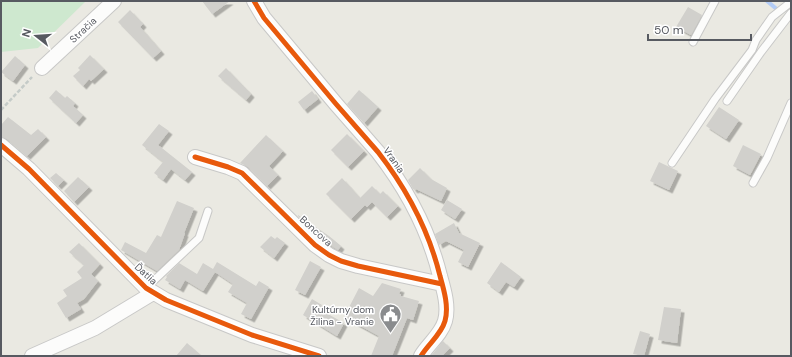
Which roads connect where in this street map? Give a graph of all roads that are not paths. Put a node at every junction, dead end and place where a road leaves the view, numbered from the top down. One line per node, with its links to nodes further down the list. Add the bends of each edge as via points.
1 (114, 1): 7 (street, Stračia)
2 (254, 1): 15 (street, Vrania, via 264,18 391,171 418,215)
3 (715, 1): 6 (lane)
4 (791, 2): 12 (lane, via 772,17 752,50)
5 (791, 13): 8 (lane)
6 (693, 42)
7 (42, 68)
8 (726, 101)
9 (791, 103): 13 (lane)
10 (1, 144): 16 (street, Ďatlia)
11 (195, 157): 15 (street, Boncova, via 242,173 315,245 329,255 358,266)
12 (672, 163)
13 (753, 183)
14 (208, 211): 16 (lane, via 199,238)
15 (442, 284): 19 (street, Vrania, via 445,321)
16 (150, 290): 17 (street, Ďatlia, via 95,328); 18 (street, Ďatlia, via 166,300 252,335)
17 (32, 356)
18 (319, 356)
19 (421, 356)

